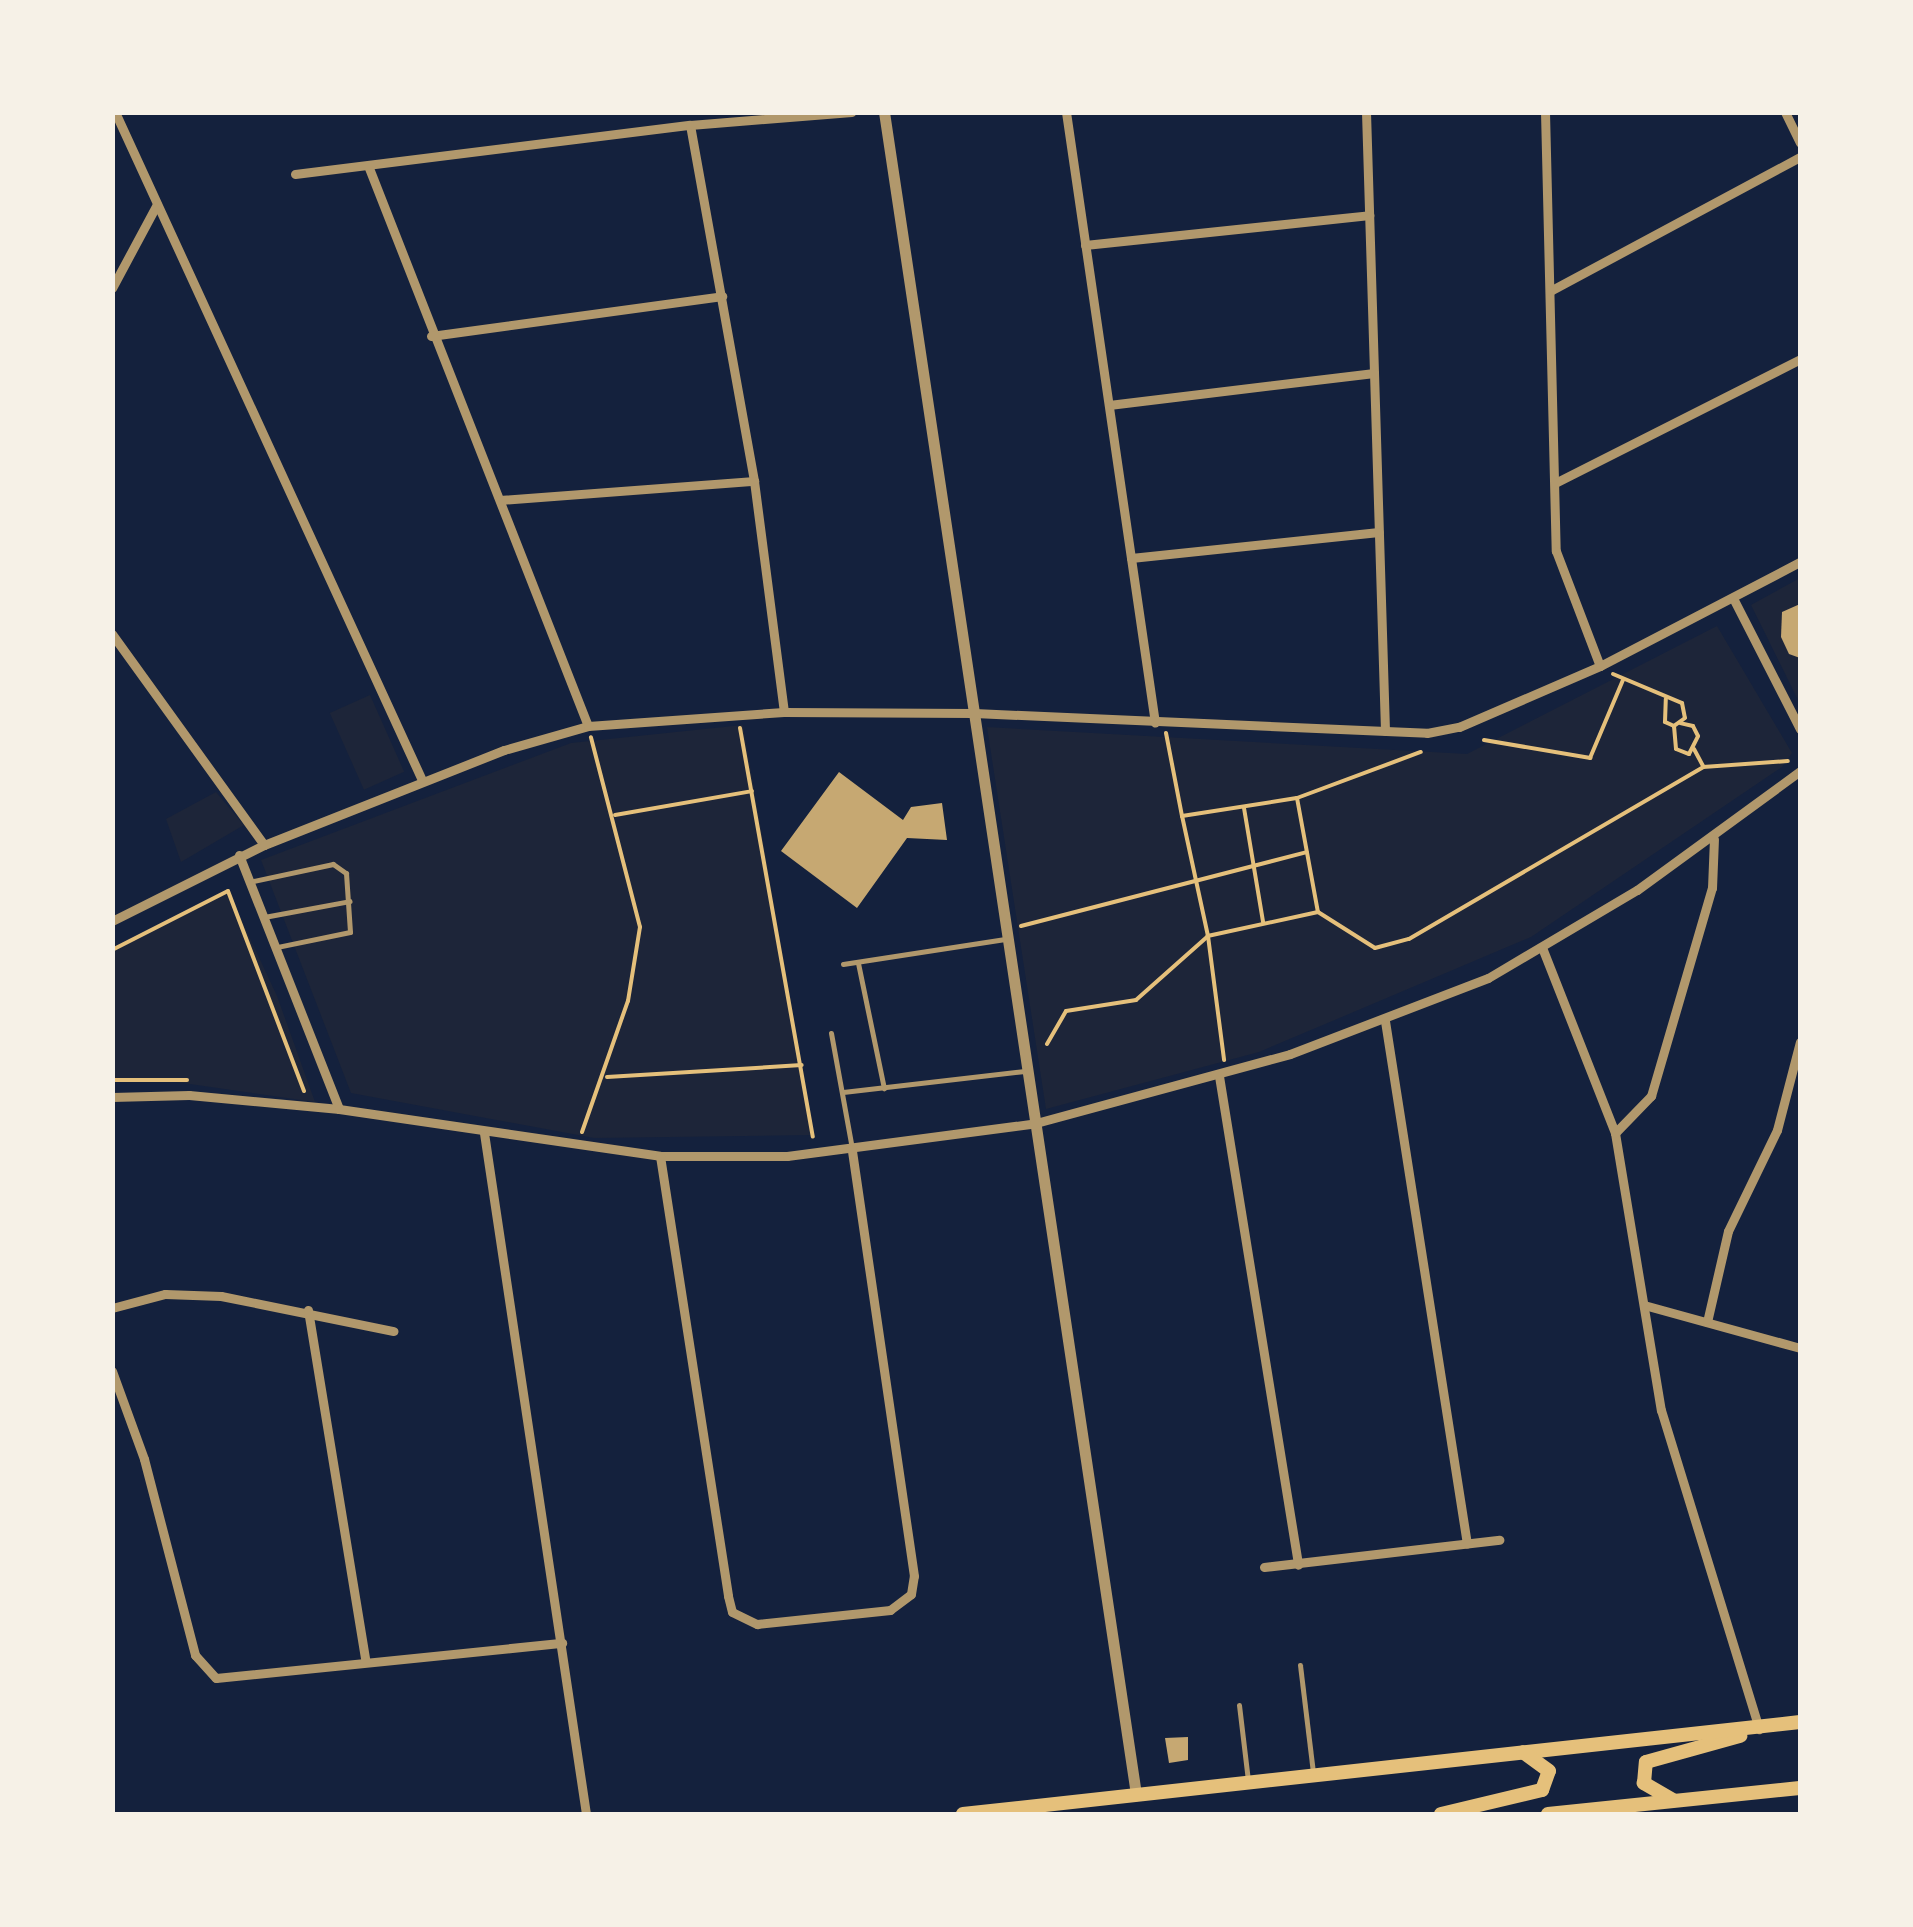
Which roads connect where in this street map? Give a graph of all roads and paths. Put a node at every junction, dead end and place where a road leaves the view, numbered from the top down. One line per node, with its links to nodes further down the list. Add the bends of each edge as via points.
1 (115, 112): 13 (street)
2 (851, 112): 8 (street)
3 (884, 112): 35 (street)
4 (1066, 112): 15 (street)
5 (1366, 112): 14 (street)
6 (1545, 112): 17 (street)
7 (1785, 112): 9 (street)
8 (690, 125): 11 (street); 18 (street)
9 (1800, 143)
10 (1800, 157): 17 (street)
11 (369, 168): 12 (street); 19 (street)
12 (294, 174)
13 (157, 204): 16 (street); 48 (street)
14 (1369, 215): 15 (street); 21 (street)
15 (1085, 246): 22 (street)
16 (112, 288)
17 (1550, 291): 24 (street)
18 (722, 296): 19 (street); 23 (street)
19 (431, 336): 25 (street)
20 (1800, 359): 24 (street)
21 (1374, 372): 22 (street); 26 (street)
22 (1109, 405): 27 (street)
23 (754, 482): 25 (street); 34 (street)
24 (1554, 483): 31 (street, via 1556,551)
25 (500, 500): 39 (street)
26 (1379, 532): 27 (street); 41 (street)
27 (1131, 558): 37 (street)
28 (1800, 562): 29 (street)
29 (1734, 598): 31 (street); 40 (street)
30 (112, 634): 55 (street)
31 (1600, 666): 32 (path); 41 (street, via 1459,727)
32 (1623, 680): 33 (path); 42 (path, via 1590,758)
33 (1666, 699): 38 (path, via 1665,722); 38 (path, via 1682,703 1686,718)
34 (784, 712): 35 (street); 36 (street)
35 (974, 713): 37 (street); 66 (street)
36 (738, 716): 39 (street); 49 (path)
37 (1159, 723): 41 (street); 53 (path)
38 (1677, 725): 43 (path, via 1694,726); 43 (path, via 1676,749)
39 (588, 726): 48 (street); 52 (path)
40 (1800, 729)
41 (1385, 732)
42 (1484, 740)
43 (1694, 749): 46 (path)
44 (1422, 752): 50 (path)
45 (1800, 760): 46 (path)
46 (1704, 767): 62 (path, via 1409,939 1375,948)
47 (1800, 772): 54 (street)
48 (422, 780): 55 (street)
49 (752, 791): 52 (path); 77 (path)
50 (1298, 798): 51 (path); 56 (path)
51 (1244, 808): 53 (path); 58 (path)
52 (615, 815): 80 (path, via 640,927 638,962)
53 (1182, 816): 59 (path)
54 (1714, 839): 70 (street); 90 (street, via 1712,888 1651,1096)
55 (264, 845): 57 (street)
56 (1306, 852): 58 (path); 62 (path)
57 (239, 856): 60 (street); 64 (street)
58 (1254, 866): 59 (path); 65 (path)
59 (1198, 880): 66 (path); 67 (path)
60 (249, 882): 61 (lane, via 333,864 346,873); 63 (street)
61 (350, 901): 63 (lane); 68 (lane, via 350,932)
62 (1318, 912): 65 (path)
63 (263, 918): 68 (street)
64 (112, 921)
65 (1263, 924): 67 (path)
66 (1007, 934): 71 (lane); 78 (street)
67 (1208, 936): 76 (path, via 1136,1000 1066,1011); 79 (path, via 1225,1057)
68 (275, 947): 87 (street)
69 (112, 950): 85 (path, via 228,891 307,1098)
70 (1543, 950): 73 (street); 90 (street)
71 (858, 962): 72 (lane); 83 (lane)
72 (843, 964)
73 (1386, 1021): 79 (street); 103 (street)
74 (831, 1033): 84 (lane)
75 (1800, 1042): 98 (street, via 1777,1130 1728,1231)
76 (1047, 1044)
77 (802, 1065): 80 (path); 93 (path)
78 (1028, 1071): 83 (lane); 88 (street)
79 (1219, 1076): 88 (street); 104 (street)
80 (605, 1078): 91 (path)
81 (112, 1080): 82 (path)
82 (205, 1083)
83 (884, 1088): 84 (lane)
84 (843, 1092): 92 (lane)
85 (292, 1096)
86 (112, 1098): 87 (street, via 188,1095)
87 (339, 1109): 89 (street)
88 (1036, 1123): 92 (street); 116 (street)
89 (484, 1133): 91 (street); 106 (street)
90 (1616, 1133): 95 (street)
91 (576, 1145): 94 (street)
92 (852, 1149): 93 (street); 94 (street, via 911,1594 890,1610 756,1624 732,1612 728,1596)
93 (816, 1152): 94 (street)
94 (660, 1156)
95 (1644, 1305): 98 (street); 111 (street, via 1680,1489)
96 (112, 1308): 97 (street, via 165,1294)
97 (308, 1310): 99 (street); 107 (street)
98 (1707, 1322): 100 (street)
99 (393, 1331)
100 (1800, 1348)
101 (112, 1370): 107 (street, via 202,1670 232,1681)
102 (1498, 1540): 103 (street)
103 (1466, 1544): 104 (street)
104 (1298, 1565): 105 (street)
105 (1264, 1567)
106 (562, 1643): 107 (street); 118 (street)
107 (365, 1659)
108 (1300, 1664): 113 (lane)
109 (1238, 1705): 114 (lane)
110 (1800, 1722): 111 (main road)
111 (1759, 1729): 112 (main road); 117 (main road, via 1646,1762 1644,1783)
112 (1519, 1751): 113 (main road); 120 (main road, via 1544,1762 1549,1771 1542,1790)
113 (1313, 1772): 114 (main road)
114 (1248, 1780): 116 (main road)
115 (1800, 1788): 117 (main road)
116 (1136, 1795): 119 (main road)
117 (1679, 1802): 121 (main road)
118 (586, 1814)
119 (963, 1814)
120 (1441, 1814)
121 (1548, 1814)

